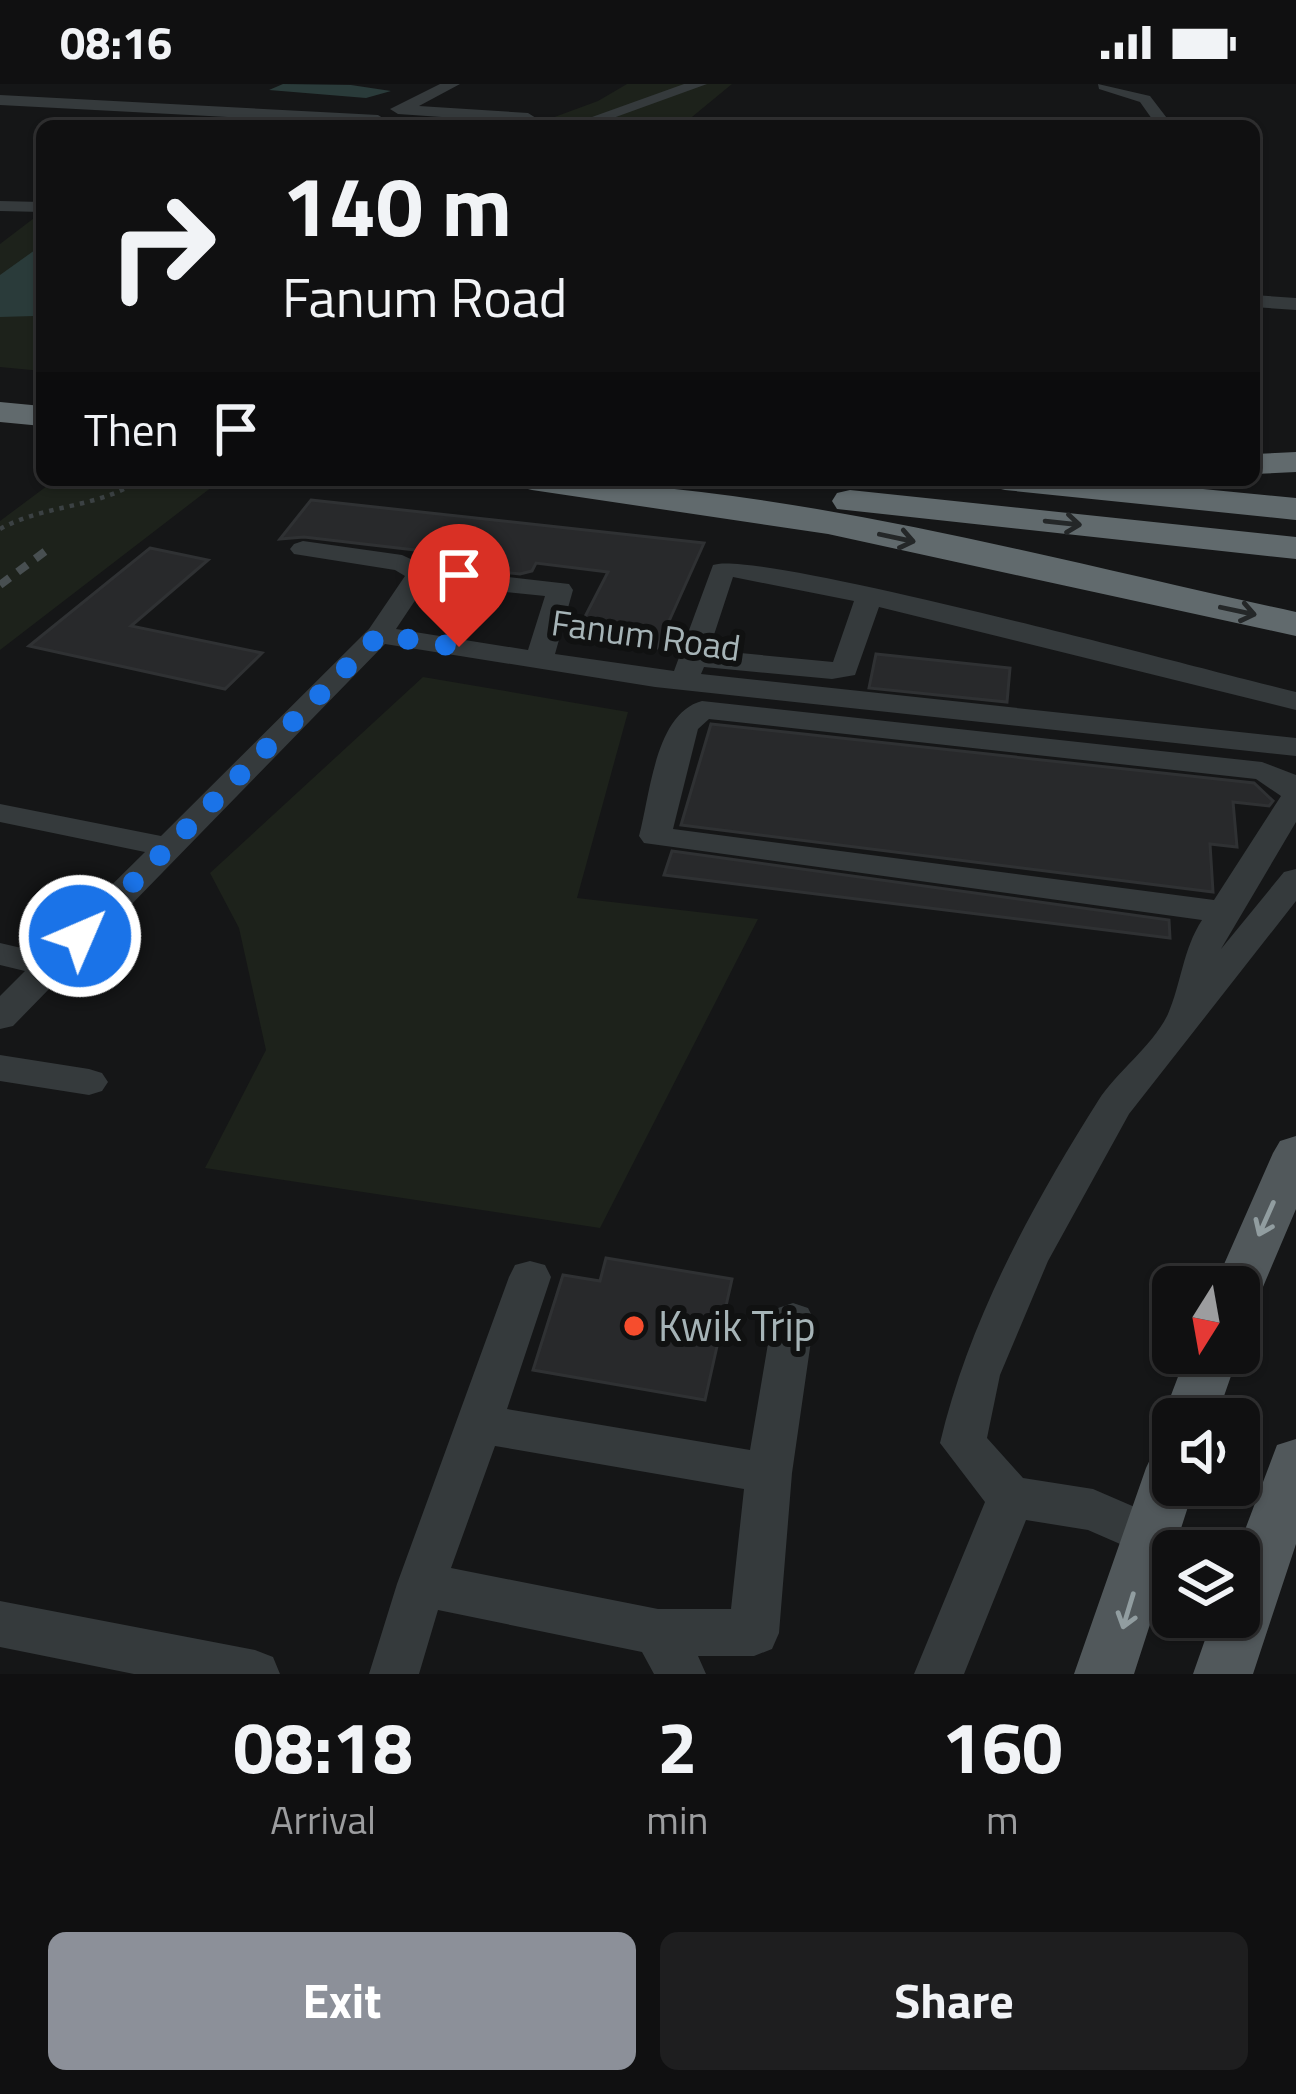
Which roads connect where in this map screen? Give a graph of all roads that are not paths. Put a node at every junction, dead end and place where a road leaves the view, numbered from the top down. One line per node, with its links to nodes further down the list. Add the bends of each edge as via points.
1 (452, 84): 6 (street)
2 (699, 84): 10 (street)
3 (723, 84): 11 (street)
4 (1104, 86): 12 (street, via 1145,99)
5 (0, 100): 8 (street)
6 (398, 109): 7 (street); 9 (street)
7 (528, 118)
8 (325, 120)
9 (379, 120)
10 (593, 120)
11 (618, 120)
12 (1161, 120)
13 (0, 206): 14 (street)
14 (36, 207)
15 (0, 216): 16 (street)
16 (36, 217)
17 (1260, 296): 18 (street)
18 (1296, 304)
19 (0, 381): 20 (highway)
20 (36, 384)
21 (0, 412): 22 (highway)
22 (36, 415)
23 (1296, 462): 24 (highway)
24 (1260, 464)
25 (573, 486): 33 (highway, one-way to 33, via 828,523)
26 (711, 486): 29 (highway, one-way to 29)
27 (1064, 486): 28 (highway)
28 (1296, 509)
29 (1296, 548)
30 (303, 549): 31 (street, via 402,563)
31 (423, 575): 34 (street); 35 (street, via 560,590)
32 (868, 599): 36 (street, via 845,669); 36 (street, via 728,568); 37 (street)
33 (1296, 624)
34 (379, 635): 35 (street, Fanum Road); 41 (street)
35 (539, 660): 36 (street, Fanum Road)
36 (688, 669): 38 (street, Fanum Road)
37 (1296, 701)
38 (1296, 748)
39 (1296, 796): 43 (street); 43 (street, via 1262,771 702,710 684,726 655,836)
40 (0, 813): 41 (street)
41 (169, 847): 45 (street)
42 (1296, 879): 47 (street)
43 (1222, 912): 47 (street, via 1198,956)
44 (0, 954): 45 (street)
45 (50, 966): 46 (street)
46 (0, 1017)
47 (1184, 1019): 57 (street, via 1114,1106 1028,1260 978,1375 963,1443)
48 (0, 1068): 49 (street)
49 (89, 1082)
50 (1296, 1153): 51 (main road, one-way to 51)
51 (1247, 1266)
52 (530, 1277): 54 (street)
53 (793, 1320): 56 (street)
54 (479, 1424): 56 (street); 60 (street)
55 (1296, 1462): 67 (main road)
56 (769, 1473): 62 (street, via 754,1633)
57 (1010, 1497): 59 (street, via 1093,1510); 65 (street)
58 (1160, 1506): 59 (main road)
59 (1150, 1536): 66 (main road, one-way to 66)
60 (421, 1584): 62 (street); 64 (street)
61 (0, 1624): 63 (street)
62 (670, 1653)
63 (255, 1674)
64 (394, 1674)
65 (939, 1674)
66 (1104, 1674)
67 (1223, 1674)

